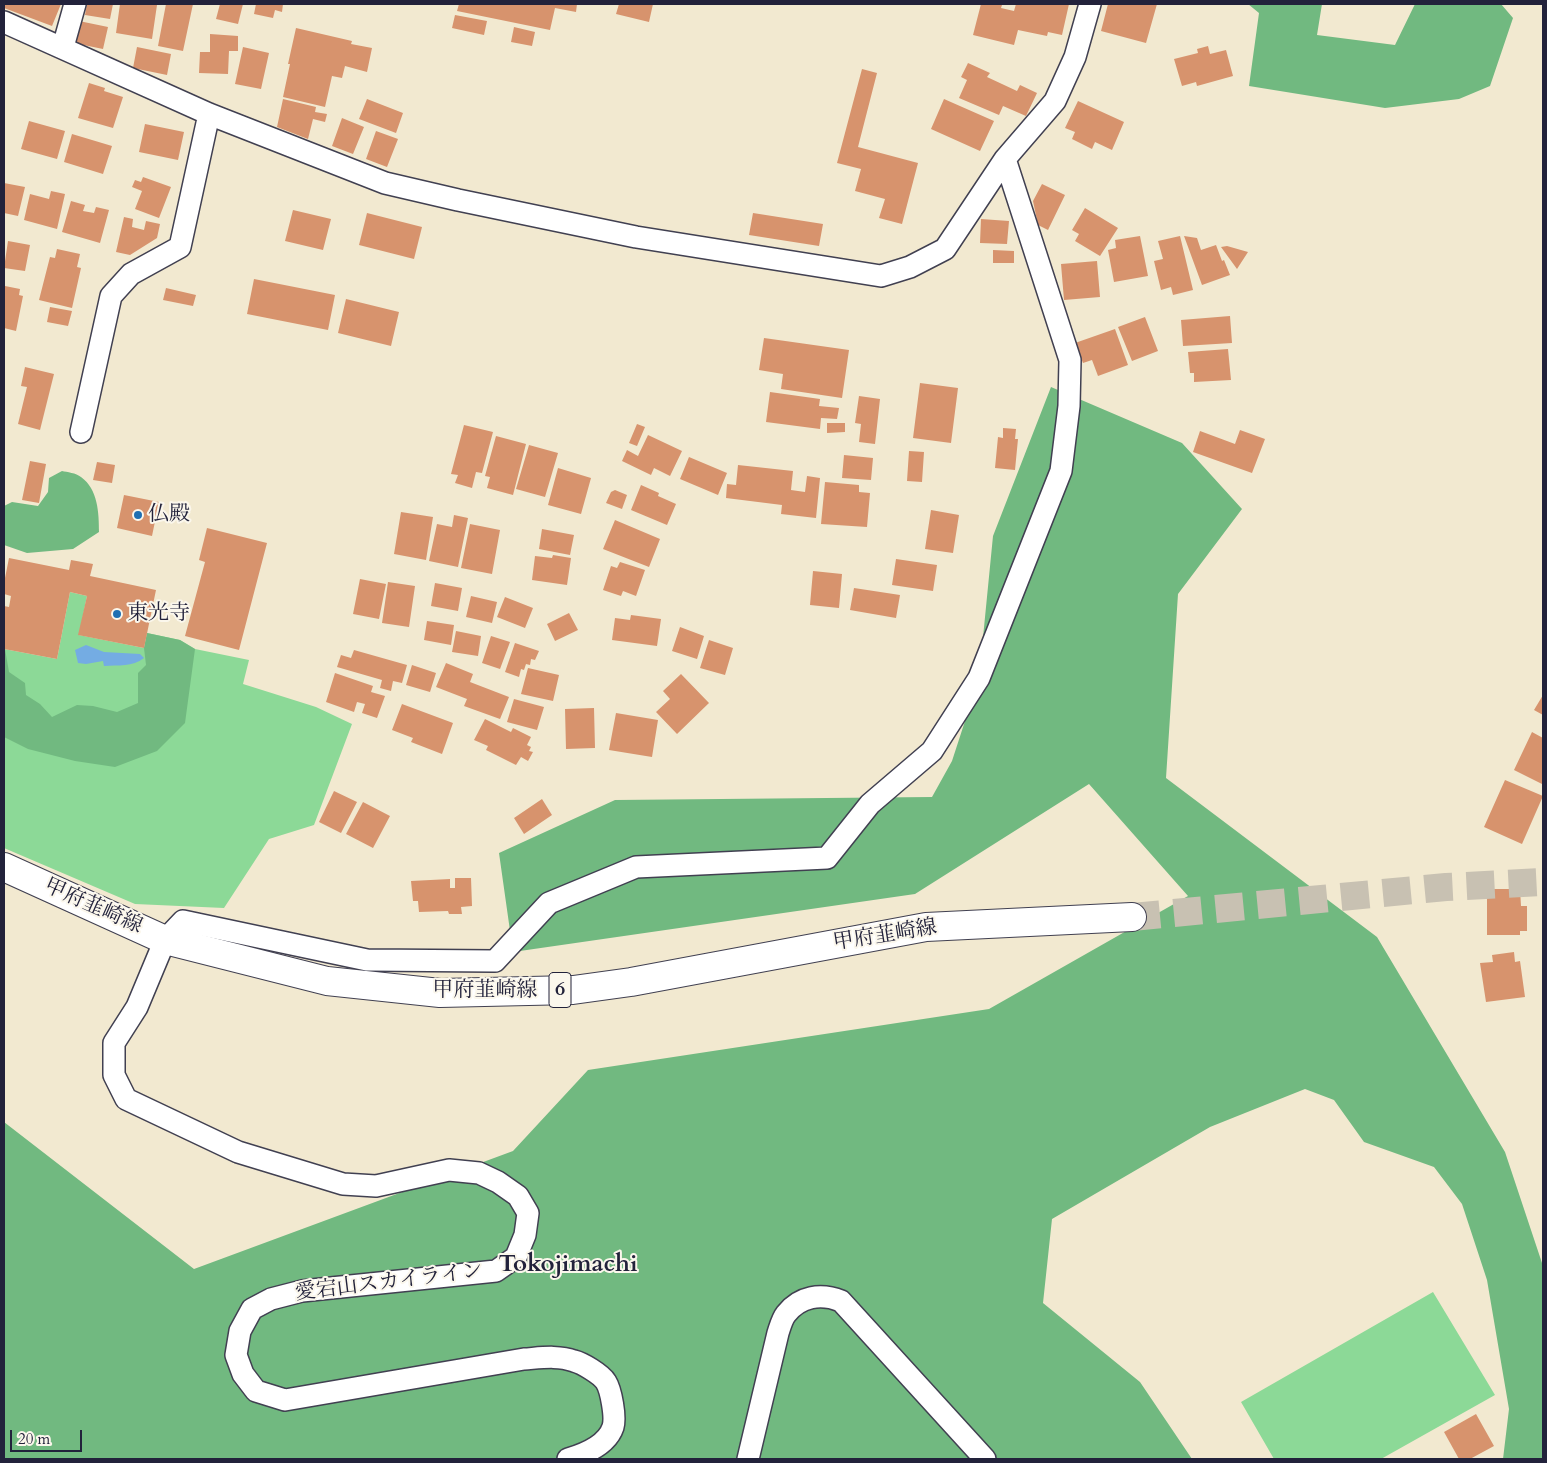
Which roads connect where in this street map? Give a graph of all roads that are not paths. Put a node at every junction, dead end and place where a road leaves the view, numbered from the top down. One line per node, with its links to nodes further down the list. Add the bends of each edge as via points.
1 (75, 4): 4 (street)
2 (1090, 4): 6 (street, via 1075,57 1055,101)
3 (4, 22): 4 (street)
4 (63, 48): 5 (street)
5 (209, 114): 6 (street, via 385,183 636,237 881,276 910,267 944,249); 7 (street, via 180,247 131,274 111,296)
6 (1005, 159): 10 (street, via 1070,360 1069,406 1061,470 980,678 932,751 870,804 827,858 636,866 549,903 495,961 367,960 183,921)
7 (81, 432)
8 (4, 867): 10 (main road, 甲府韮崎線 / 6)
9 (1132, 917): 10 (main road, 甲府韮崎線 / 6, via 926,927 631,982 563,990 440,993 327,981)
10 (165, 940): 11 (street, 愛宕山スカイライン, via 137,1007 114,1043 114,1075 126,1099 238,1152 343,1184 376,1186 449,1170 479,1174 518,1196 528,1212 525,1235 516,1257 496,1271 302,1291 271,1299 252,1309 240,1330 236,1355 243,1374 256,1391 285,1400 524,1359 556,1357 574,1360 605,1381 613,1406 613,1426 603,1442)
11 (568, 1459)
12 (748, 1459): 13 (street, via 778,1333 786,1315 799,1303 816,1296 830,1296 841,1301)
13 (985, 1459)

